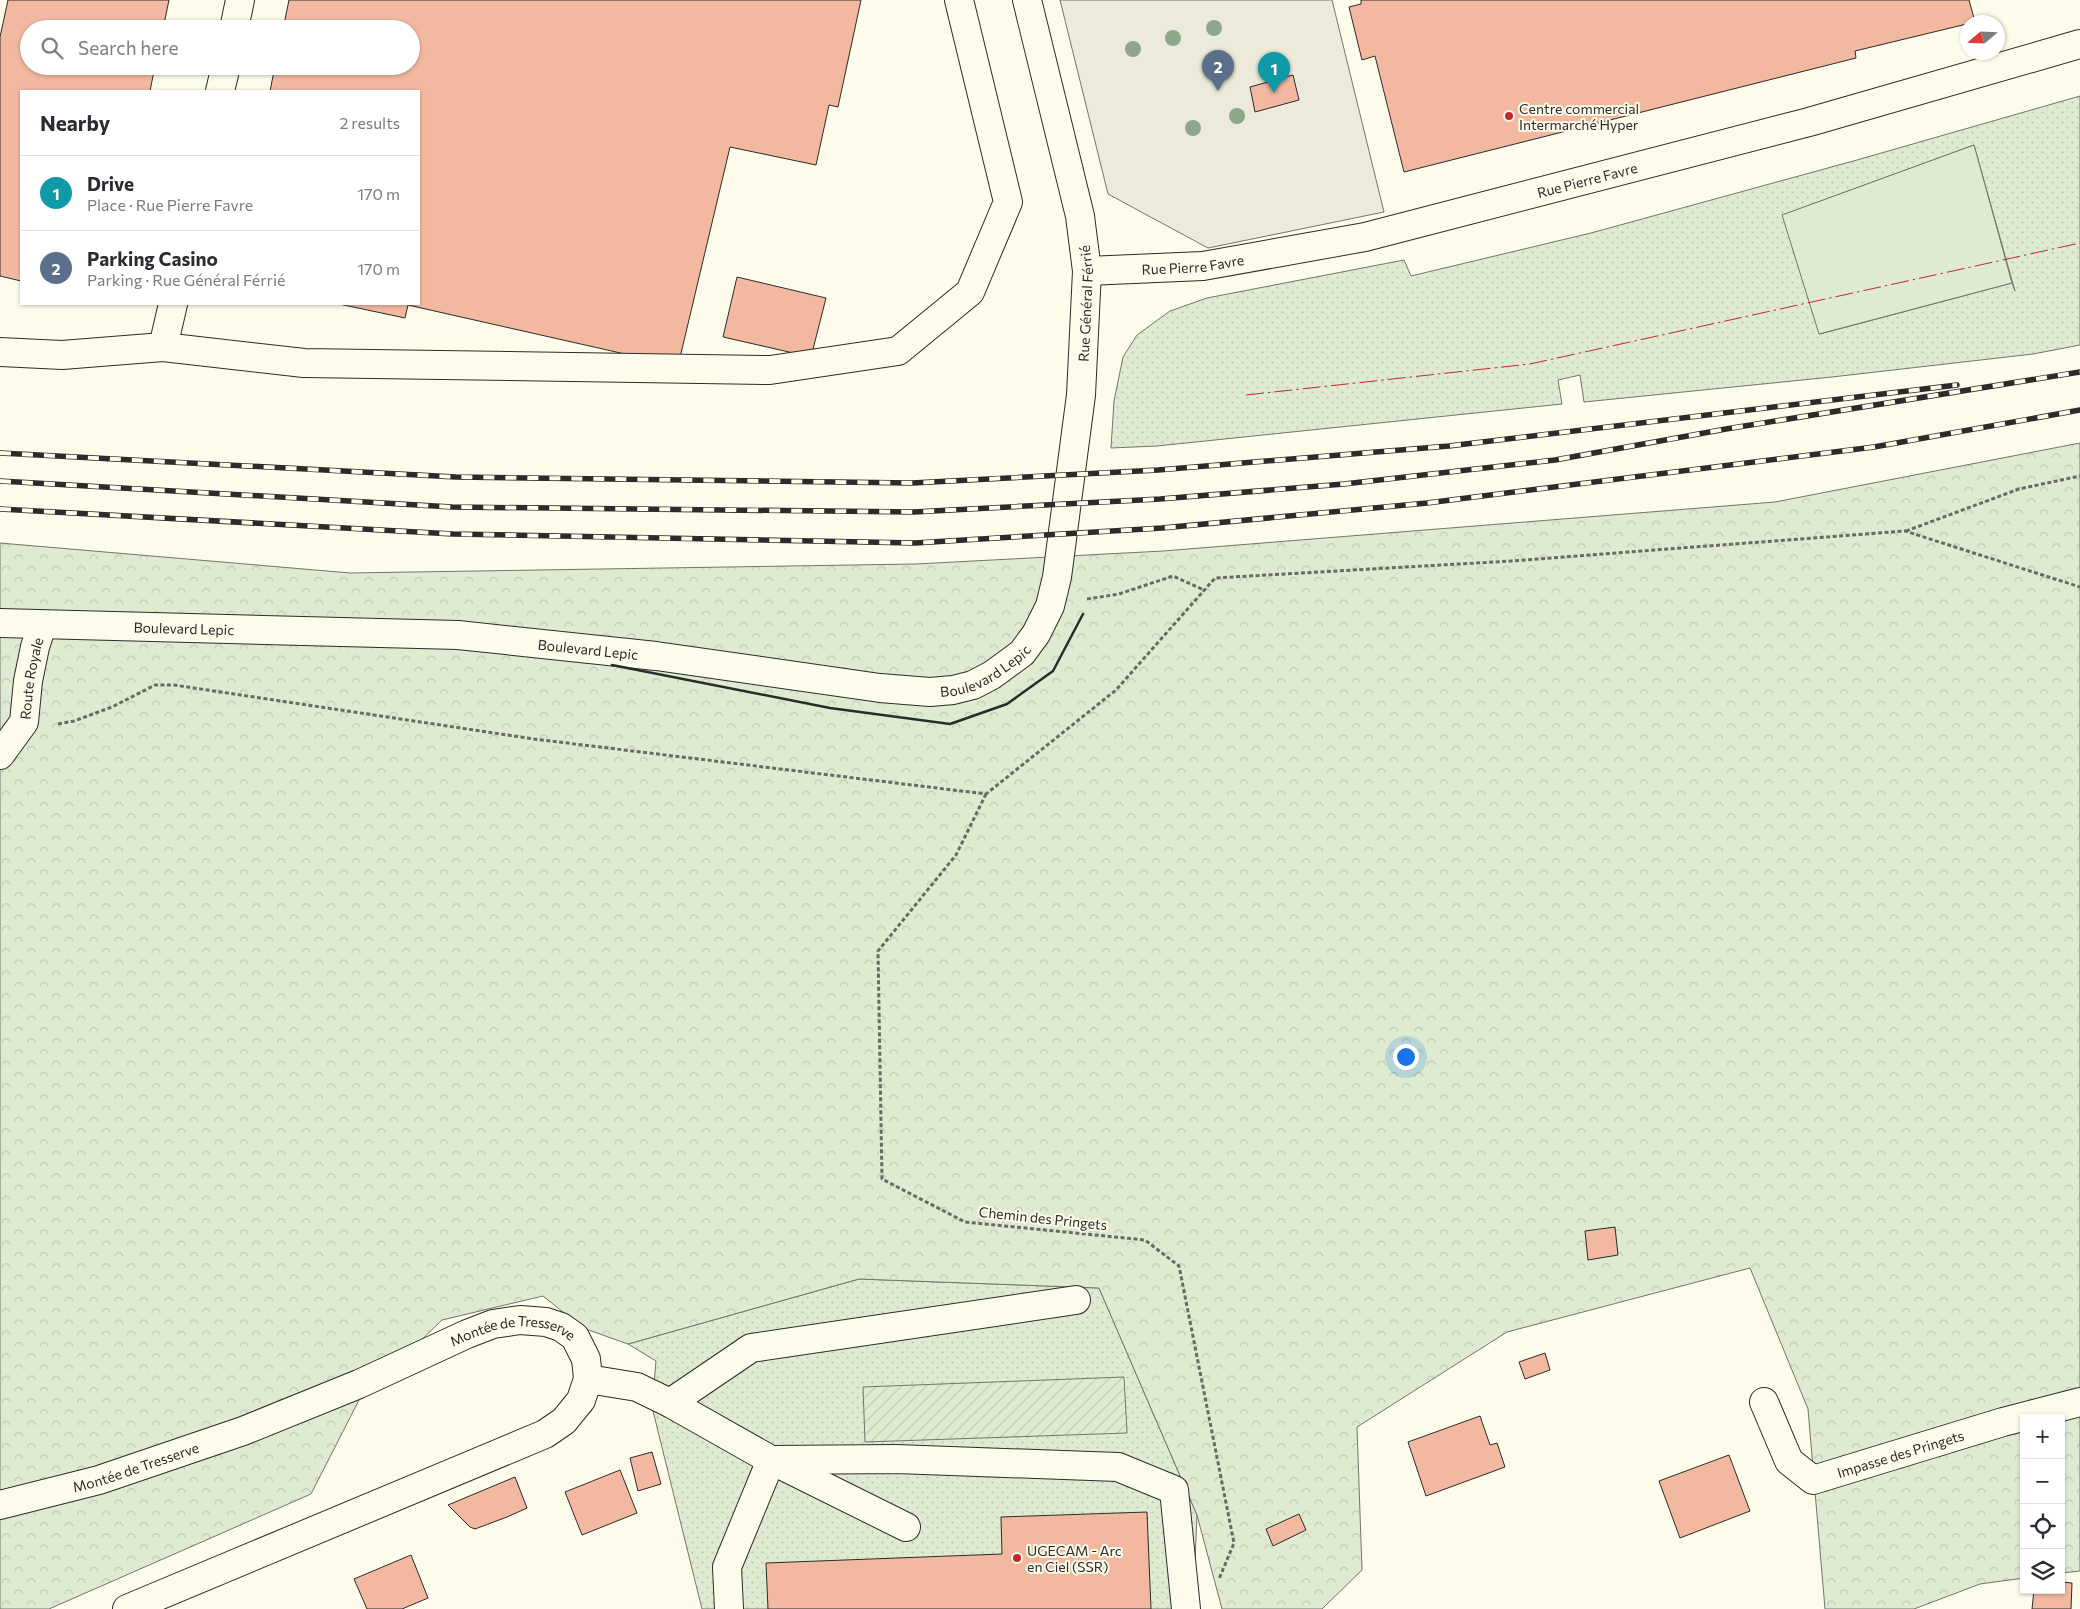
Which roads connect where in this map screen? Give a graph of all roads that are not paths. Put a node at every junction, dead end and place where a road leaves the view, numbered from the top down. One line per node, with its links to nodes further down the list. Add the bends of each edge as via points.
1 (240, 0): 4 (street)
2 (959, 0): 10 (street, via 1008,202 970,292 898,351 770,370 304,363)
3 (1027, 0): 8 (street, Rue Général Férrié, via 1080,216)
4 (236, 20)
5 (2080, 44): 8 (street, Rue Pierre Favre, via 1809,122 1365,237 1203,266)
6 (224, 75): 7 (street)
7 (220, 90)
8 (1087, 271): 12 (street, Rue Général Férrié, via 1081,395)
9 (173, 305): 10 (street)
10 (163, 347): 11 (street, via 62,355)
11 (0, 352)
12 (1065, 521): 14 (street, Boulevard Lepic, via 1050,606 1036,634 1009,664 973,685 953,690 930,692 880,688 656,656 458,635)
13 (0, 623): 14 (street, Boulevard Lepic)
14 (42, 626): 15 (street, Route Royale, via 28,681 24,722)
15 (2, 750)
16 (1076, 1300): 18 (street, via 751,1348)
17 (588, 1378): 18 (street, via 637,1387); 22 (street, Montée de Tresserve, via 586,1359 575,1338 561,1327 520,1320 493,1324 243,1431 100,1480); 24 (street, via 580,1400 564,1421 545,1434)
18 (670, 1402): 21 (street)
19 (1764, 1402): 20 (street, Impasse des Pringets, via 1789,1460 1814,1480)
20 (2080, 1402)
21 (771, 1460): 23 (street); 25 (street, via 727,1567); 26 (street, via 896,1459 1118,1467 1174,1490)
22 (0, 1505)
23 (906, 1527)
24 (127, 1609)
25 (729, 1609)
26 (1186, 1609)

